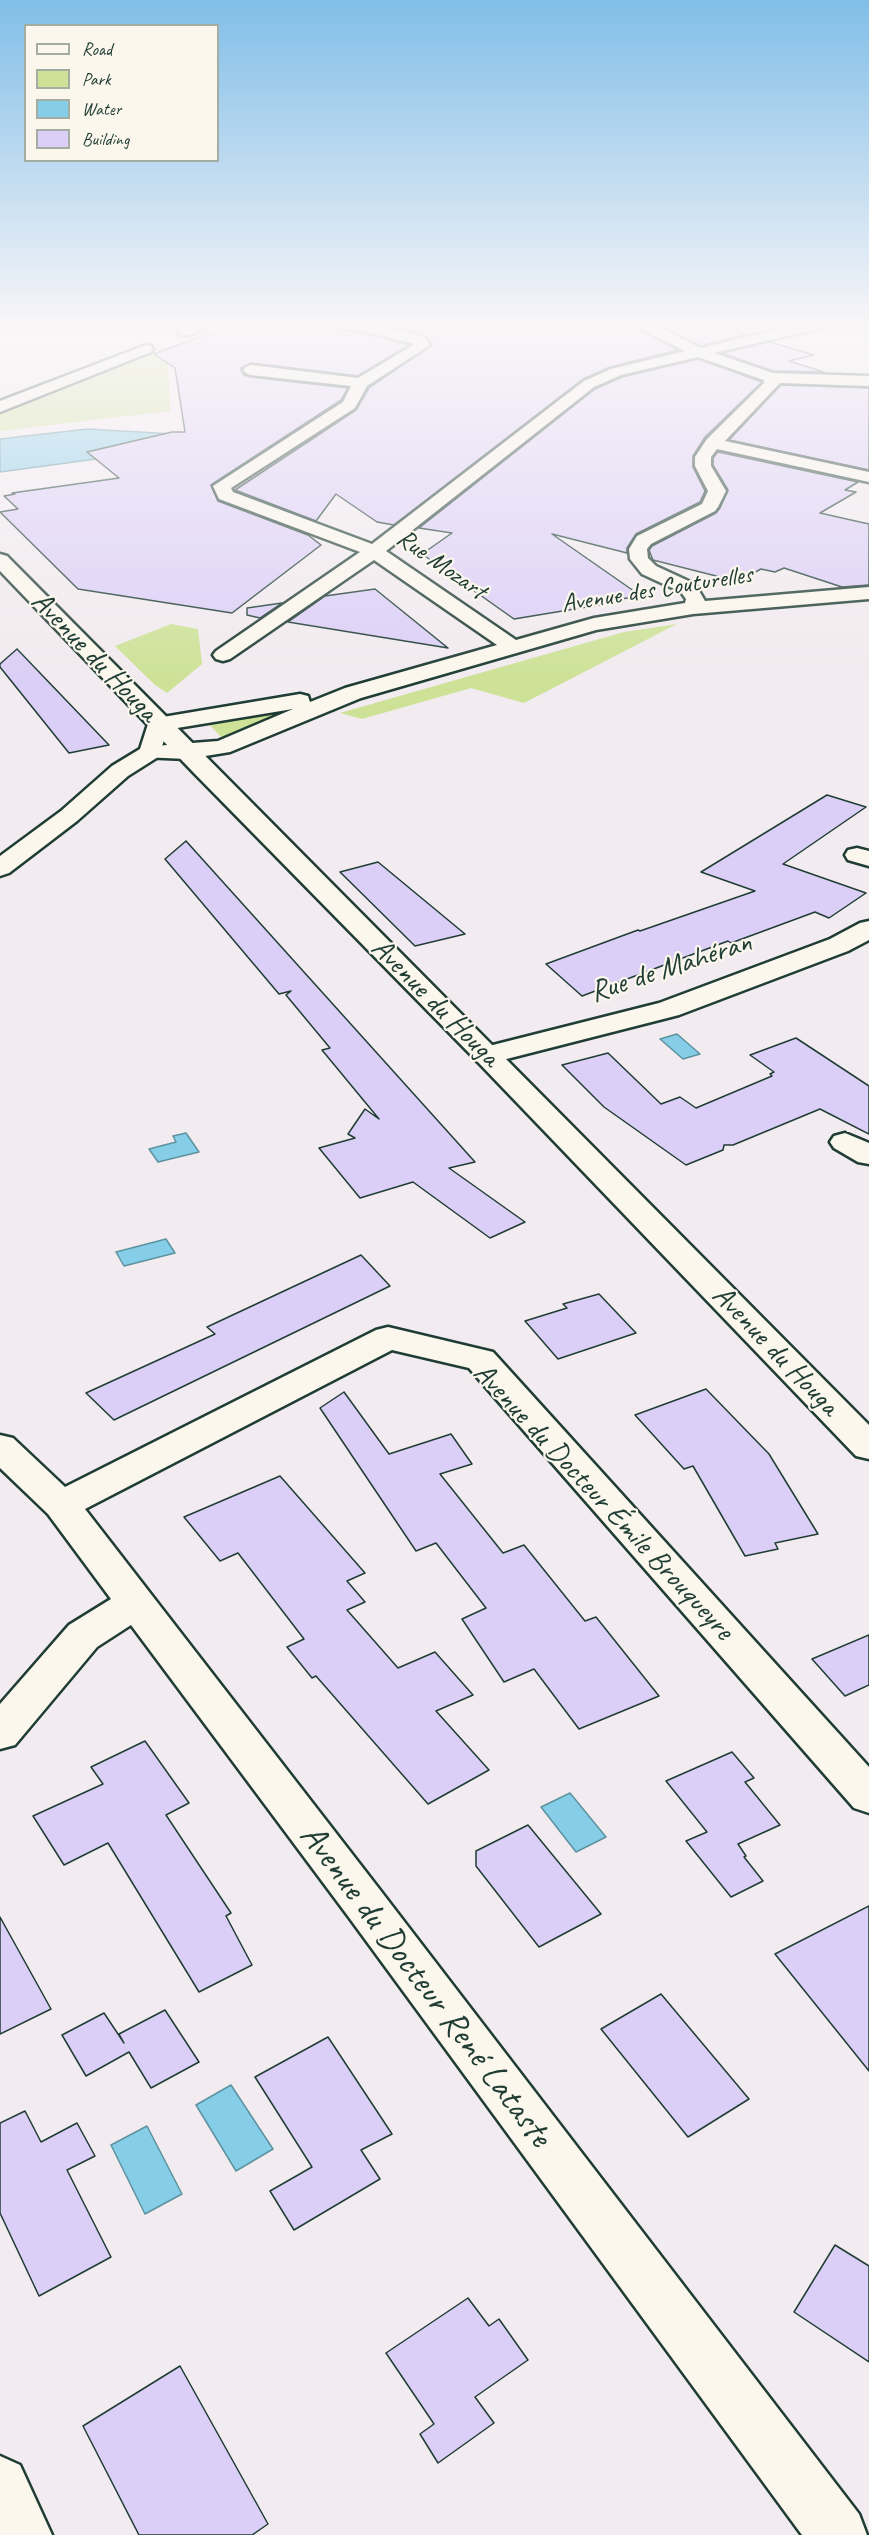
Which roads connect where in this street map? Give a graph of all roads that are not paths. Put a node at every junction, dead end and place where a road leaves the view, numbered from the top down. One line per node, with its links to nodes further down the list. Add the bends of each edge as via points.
1 (291, 442): 5 (street, via 222,486 225,495)
2 (514, 442): 5 (street, Rue Mozart)
3 (713, 443): 4 (street); 8 (street, via 702,457 717,491 710,507 644,540 638,549 639,559 650,570 688,588 696,599)
4 (869, 477)
5 (374, 551): 9 (street, Rue Mozart); 10 (street)
6 (0, 560): 12 (street, Avenue du Houga)
7 (869, 593): 8 (street, Avenue des Couturelles)
8 (693, 608): 9 (street, Avenue des Couturelles, via 594,624)
9 (513, 647): 11 (street, Avenue des Couturelles)
10 (223, 655)
11 (352, 693): 12 (street, Avenue des Couturelles); 14 (street, Avenue des Couturelles, via 245,739)
12 (159, 724): 13 (street); 14 (street, Avenue du Houga)
13 (150, 752): 14 (street, Avenue des Couturelles); 15 (street, via 120,771)
14 (187, 752): 17 (street, Avenue du Houga)
15 (0, 868)
16 (869, 929): 17 (street, Rue de Mahéran, via 840,945 669,1009)
17 (487, 1055): 19 (street, Avenue du Houga)
18 (0, 1447): 20 (street, Avenue du Docteur René Lataste)
19 (869, 1447)
20 (61, 1505): 21 (street, Avenue du Docteur René Lataste); 23 (street, Avenue du Docteur Émile Brouqueyre, via 388,1338 481,1360)
21 (134, 1604): 22 (street, via 83,1636); 26 (street, Avenue du Docteur René Lataste, via 364,1903)
22 (0, 1733)
23 (869, 1796)
24 (0, 2485): 25 (street)
25 (23, 2535)
26 (838, 2535)

